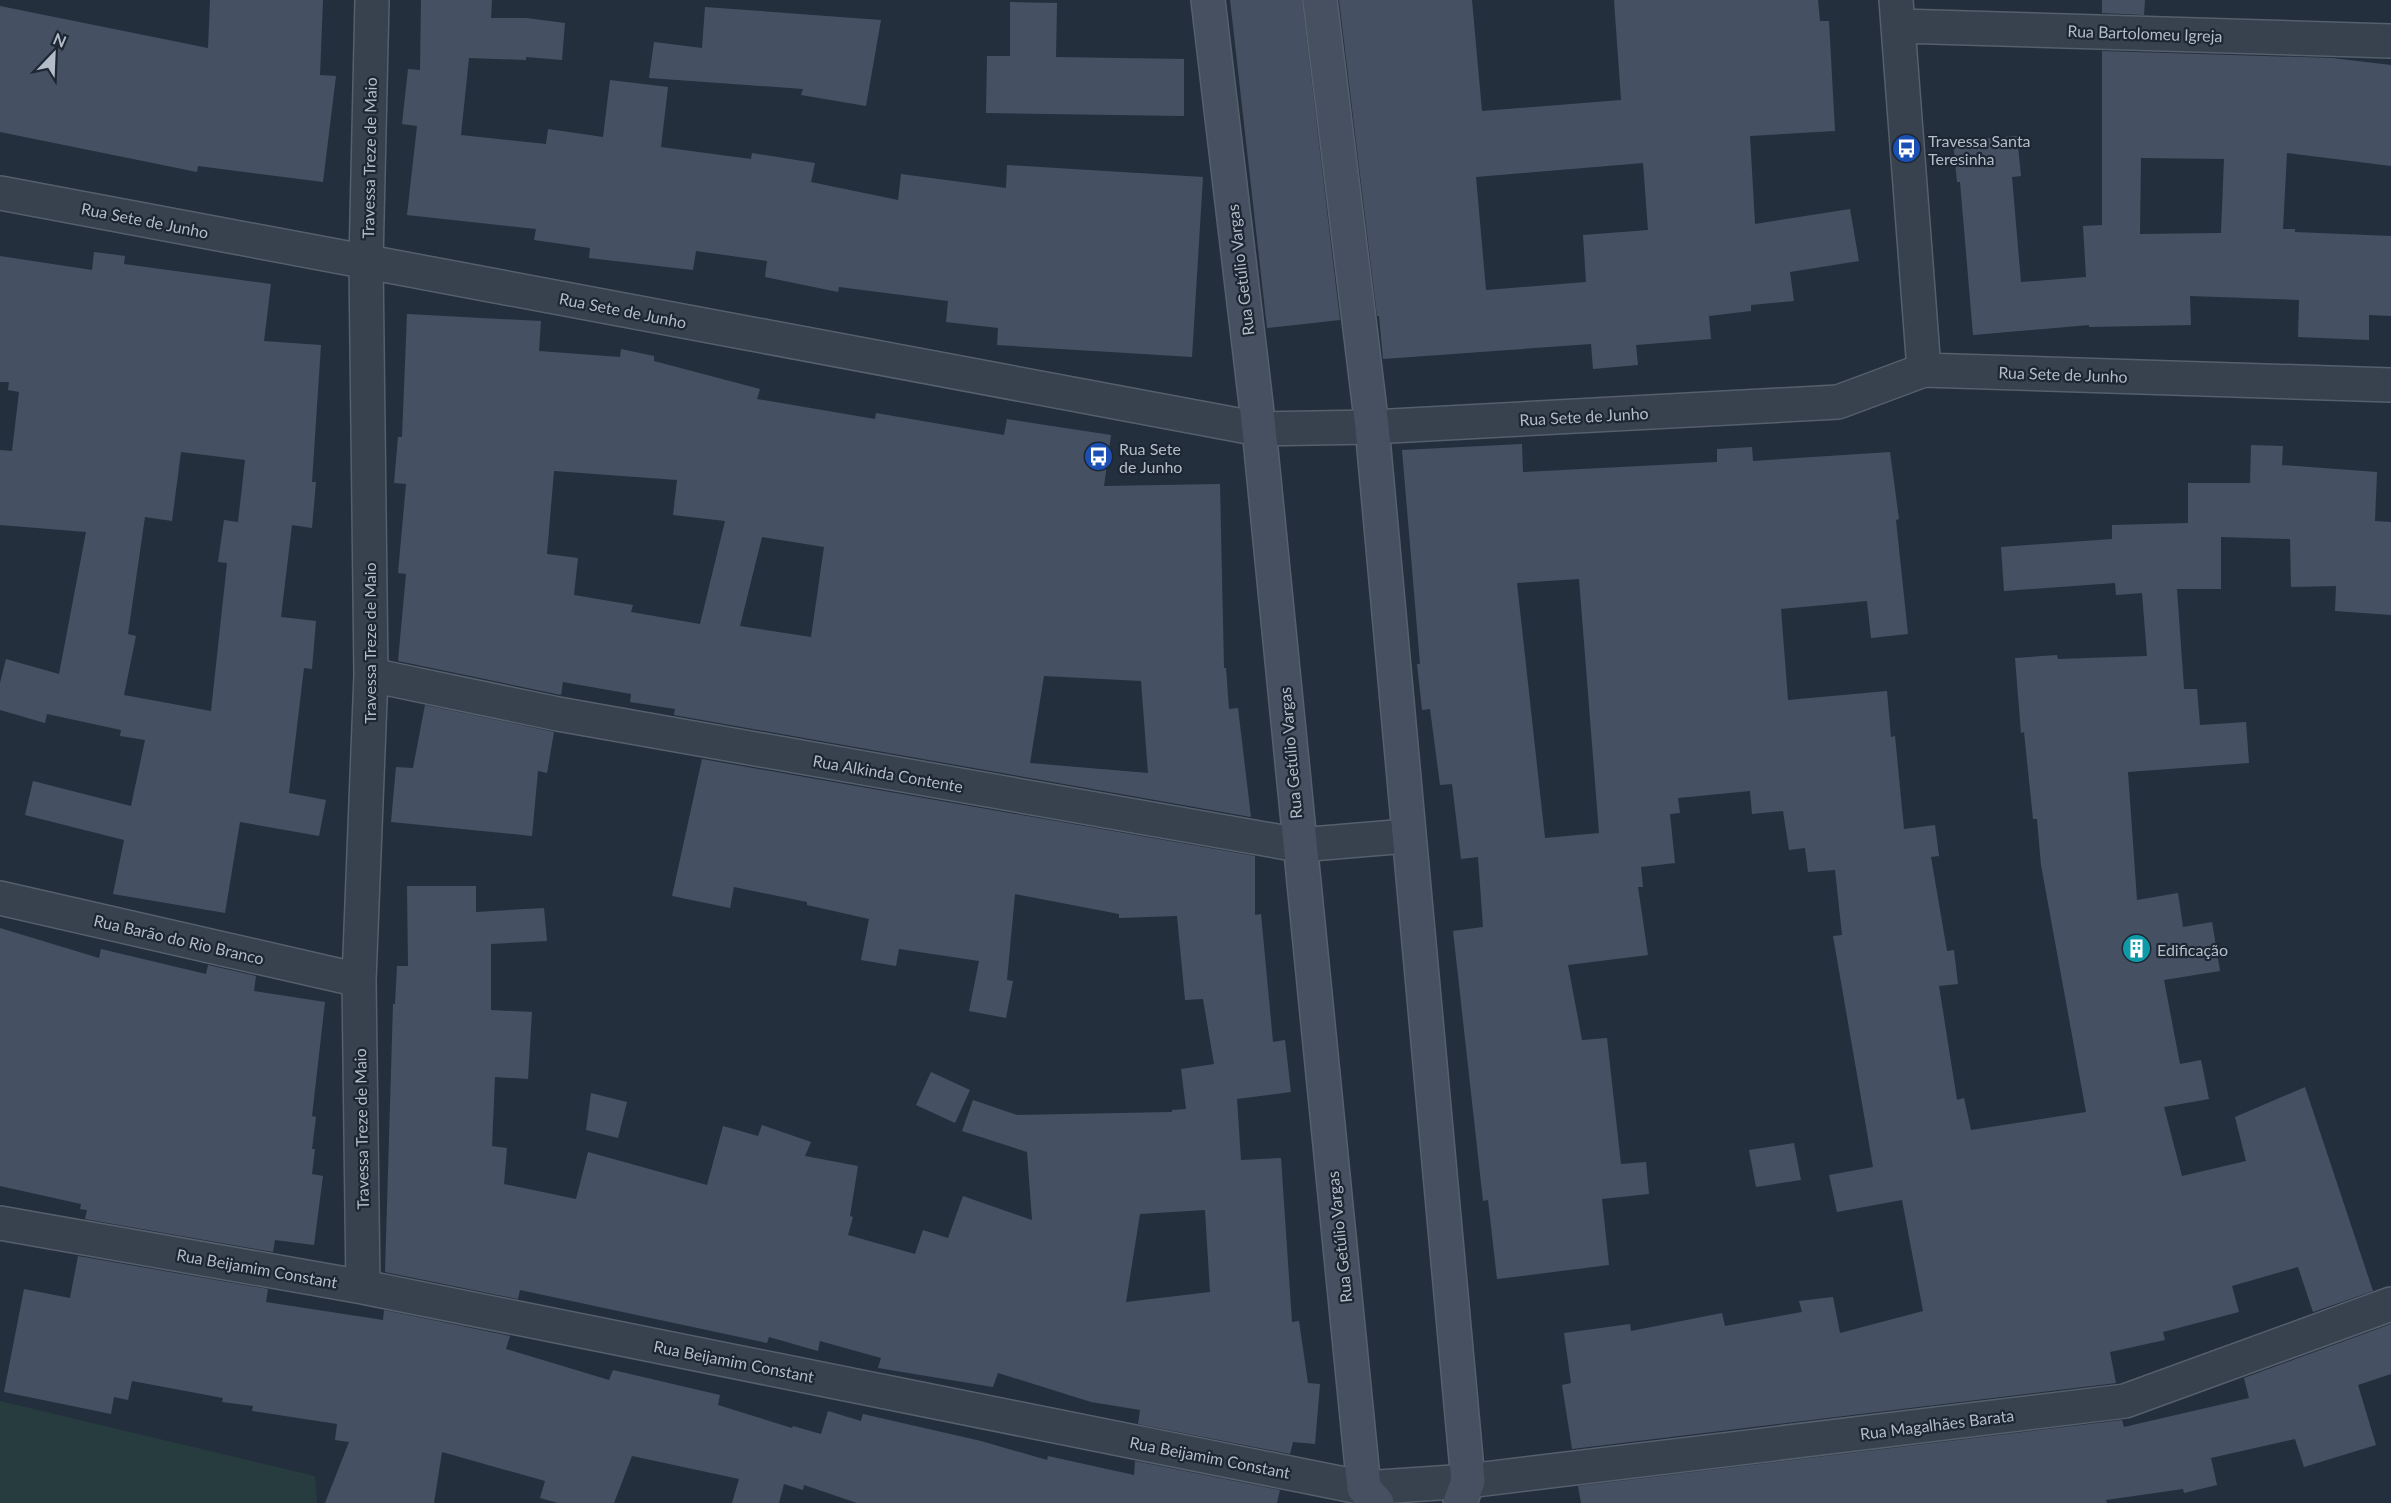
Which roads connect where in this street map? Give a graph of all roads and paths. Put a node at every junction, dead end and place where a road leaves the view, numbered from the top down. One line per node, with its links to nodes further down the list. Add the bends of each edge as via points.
1 (372, 0): 7 (street, Travessa Treze de Maio)
2 (1208, 0): 11 (street, Rua Getúlio Vargas)
3 (1320, 0): 10 (street)
4 (1898, 13): 5 (street, Rua Bartolomeu Igreja); 8 (street)
5 (2391, 41)
6 (0, 193): 7 (street, Rua Sete de Junho)
7 (366, 262): 11 (street, Rua Sete de Junho); 12 (street, Travessa Treze de Maio)
8 (1924, 370): 9 (street, Rua Sete de Junho); 10 (street, Rua Sete de Junho, via 1838,402)
9 (2391, 386)
10 (1371, 427): 11 (street, Rua Sete de Junho); 13 (street)
11 (1259, 429): 14 (street, Rua Getúlio Vargas)
12 (371, 675): 14 (street, Rua Alkinda Contente, via 558,714); 16 (street, Travessa Treze de Maio)
13 (1407, 836): 14 (street, Rua Alkinda Contente); 20 (street)
14 (1299, 845): 21 (street, Rua Getúlio Vargas)
15 (0, 898): 16 (street, Rua Barão do Rio Branco)
16 (359, 980): 18 (street, Travessa Treze de Maio)
17 (0, 1223): 18 (street, Rua Beijamim Constant)
18 (363, 1287): 21 (street, Rua Beijamim Constant)
19 (2391, 1304): 20 (street, Rua Magalhães Barata, via 2125,1401)
20 (1464, 1492): 21 (street, Rua Beijamim Constant)
21 (1370, 1495)

